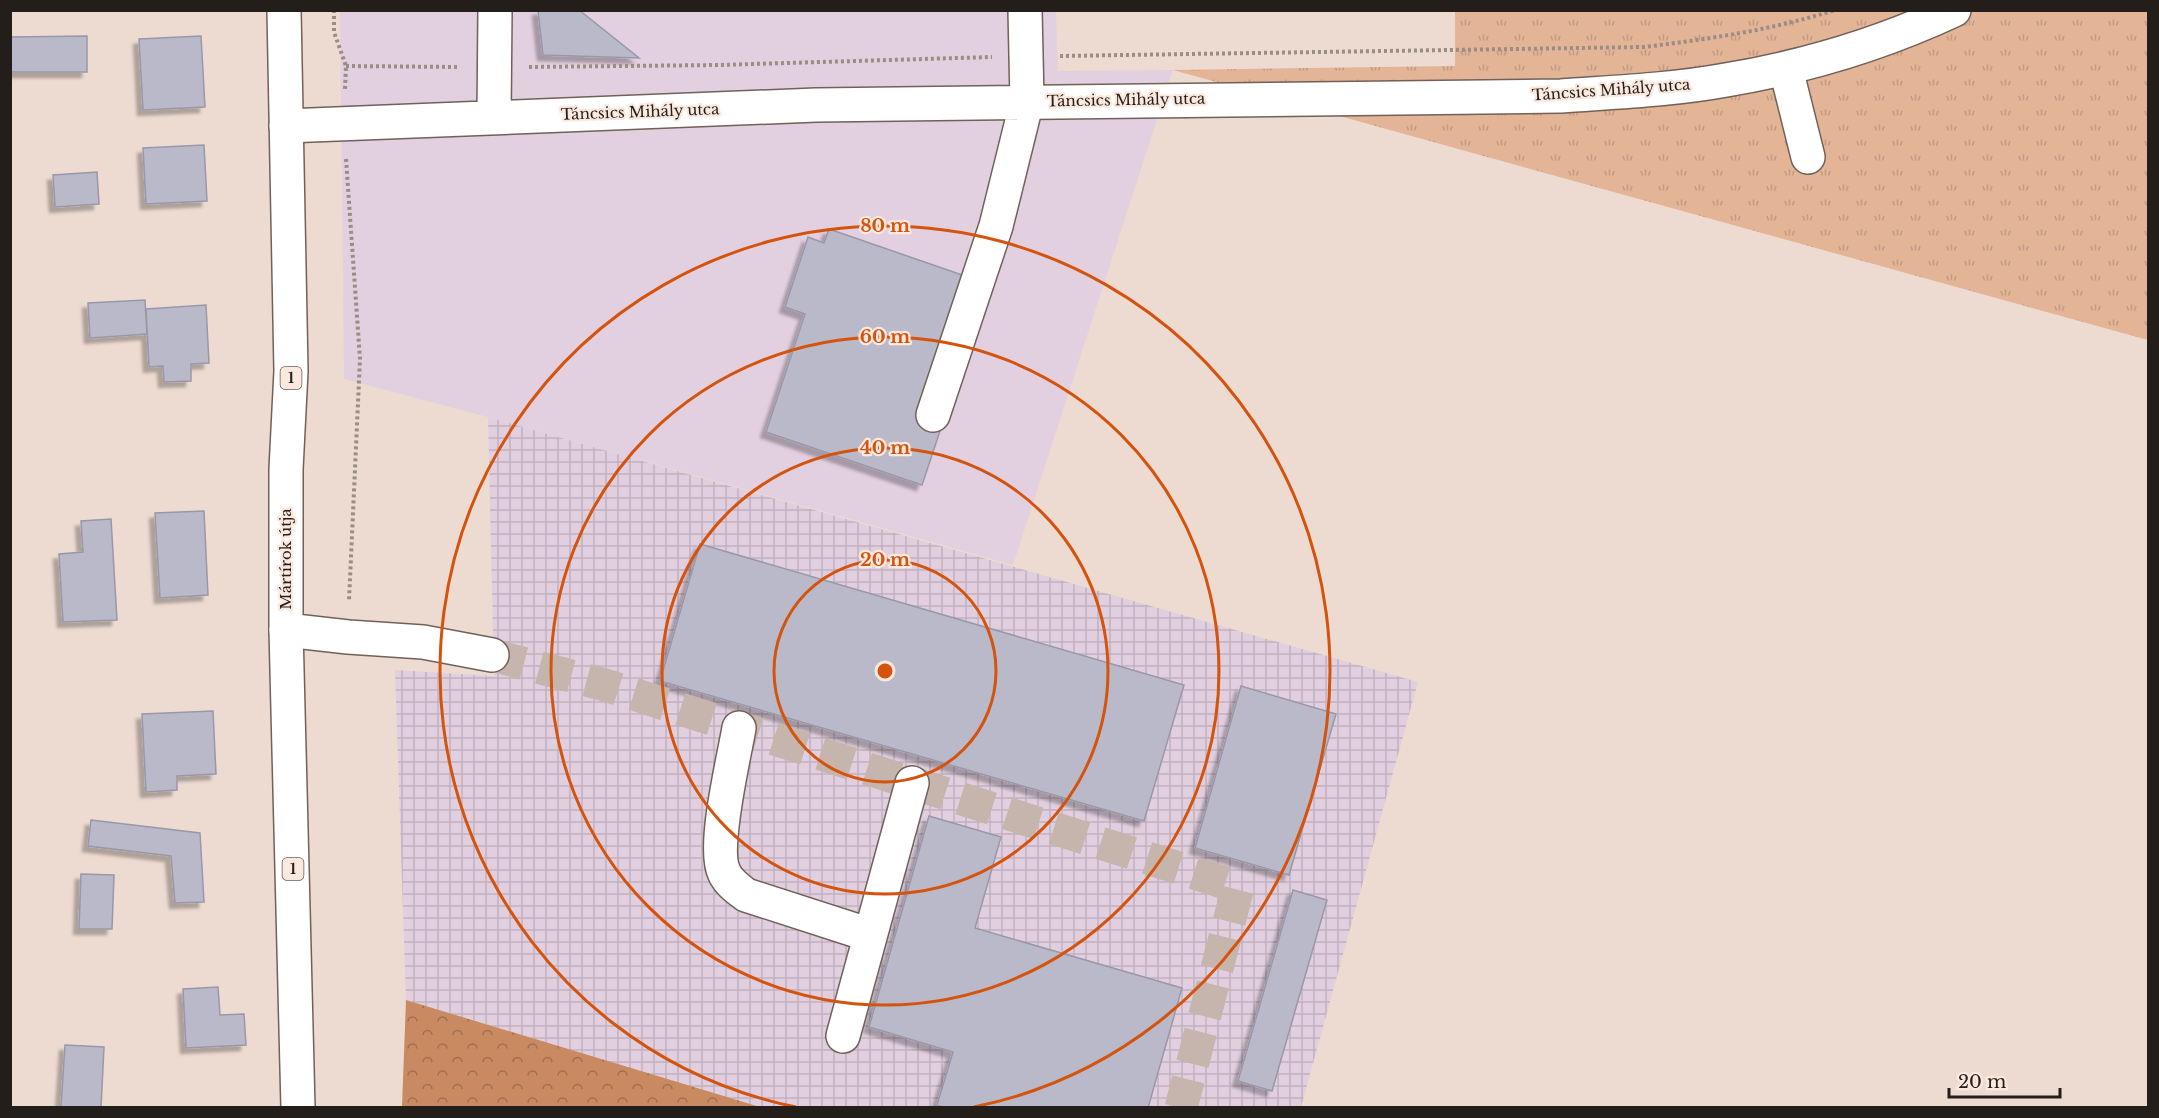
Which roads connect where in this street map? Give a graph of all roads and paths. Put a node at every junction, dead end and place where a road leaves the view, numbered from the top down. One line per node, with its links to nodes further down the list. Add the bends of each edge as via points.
1 (284, 10): 14 (street, Mártírok útja / 1)
2 (334, 10): 8 (path, via 334,32)
3 (495, 10): 9 (street)
4 (1025, 10): 7 (street)
5 (1835, 10): 7 (path, via 1796,23 1725,37 1644,47)
6 (1954, 10): 10 (street, Táncsics Mihály utca, via 1853,49)
7 (1027, 56): 9 (path); 11 (street)
8 (346, 66): 9 (path); 13 (path)
9 (493, 68): 12 (street)
10 (1786, 69): 11 (street, Táncsics Mihály utca, via 1724,81 1561,96); 15 (street)
11 (1027, 101): 12 (street, Táncsics Mihály utca); 16 (street, via 996,226)
12 (494, 117): 13 (street, Táncsics Mihály utca)
13 (343, 124): 14 (street, Táncsics Mihály utca); 18 (path, via 360,359)
14 (286, 126): 17 (street, Mártírok útja / 1, via 291,371 286,469)
15 (1808, 158)
16 (933, 416)
17 (286, 630): 18 (street); 24 (street, Mártírok útja / 1)
18 (348, 638): 19 (street, via 423,642)
19 (492, 656)
20 (739, 728): 22 (street, via 721,827 719,856 724,873 746,896)
21 (912, 783): 22 (street)
22 (870, 935): 23 (street)
23 (843, 1036)
24 (298, 1107)

